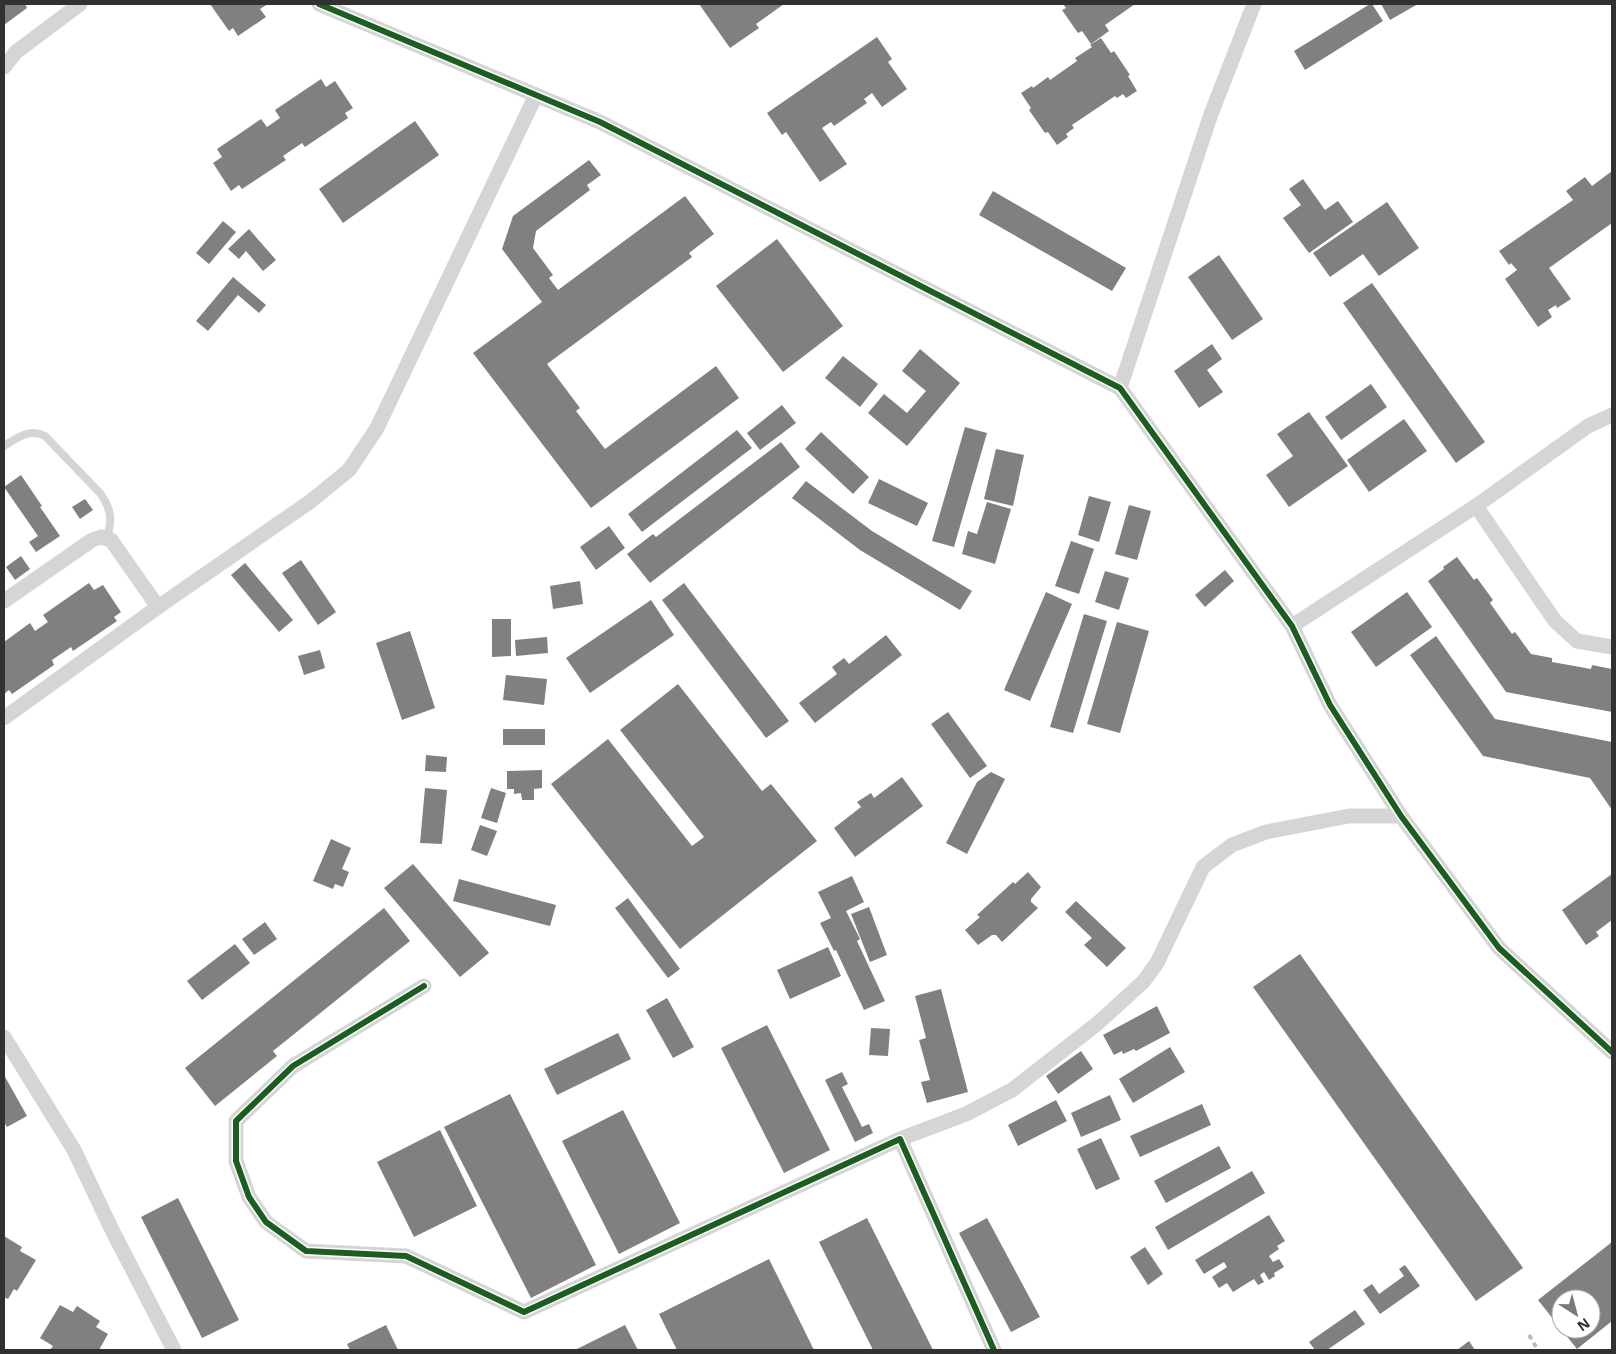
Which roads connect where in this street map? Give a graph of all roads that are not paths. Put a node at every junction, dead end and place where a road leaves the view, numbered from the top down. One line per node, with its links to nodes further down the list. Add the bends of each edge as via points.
1 (80, 4): 4 (street, via 16,52)
2 (319, 4): 5 (street)
3 (1254, 4): 6 (street, via 1211,114)
4 (4, 67)
5 (536, 95): 6 (street, via 600,122); 12 (street, via 376,428 349,470)
6 (1120, 388): 13 (street)
7 (1612, 415): 9 (street, via 1588,426)
8 (4, 446): 10 (lane, via 28,433 38,432 45,436 107,504 112,520)
9 (1476, 506): 13 (street); 14 (street, via 1555,621 1577,641)
10 (107, 539): 11 (street, via 92,540); 12 (street, via 111,540)
11 (4, 601)
12 (158, 607): 15 (street)
13 (1292, 626): 16 (street, via 1330,705)
14 (1612, 647)
15 (4, 718)
16 (1401, 816): 19 (street, via 1499,948); 20 (street, via 1349,816 1266,832 1232,845 1204,867 1157,963 1143,982 1098,1023 1012,1090 966,1114)
17 (424, 986): 20 (street, via 293,1066 236,1121 236,1161 249,1197 266,1222 306,1251 406,1256 524,1312)
18 (4, 1037): 21 (street, via 74,1150)
19 (1612, 1052)
20 (900, 1139): 22 (street)
21 (174, 1350)
22 (994, 1350)

